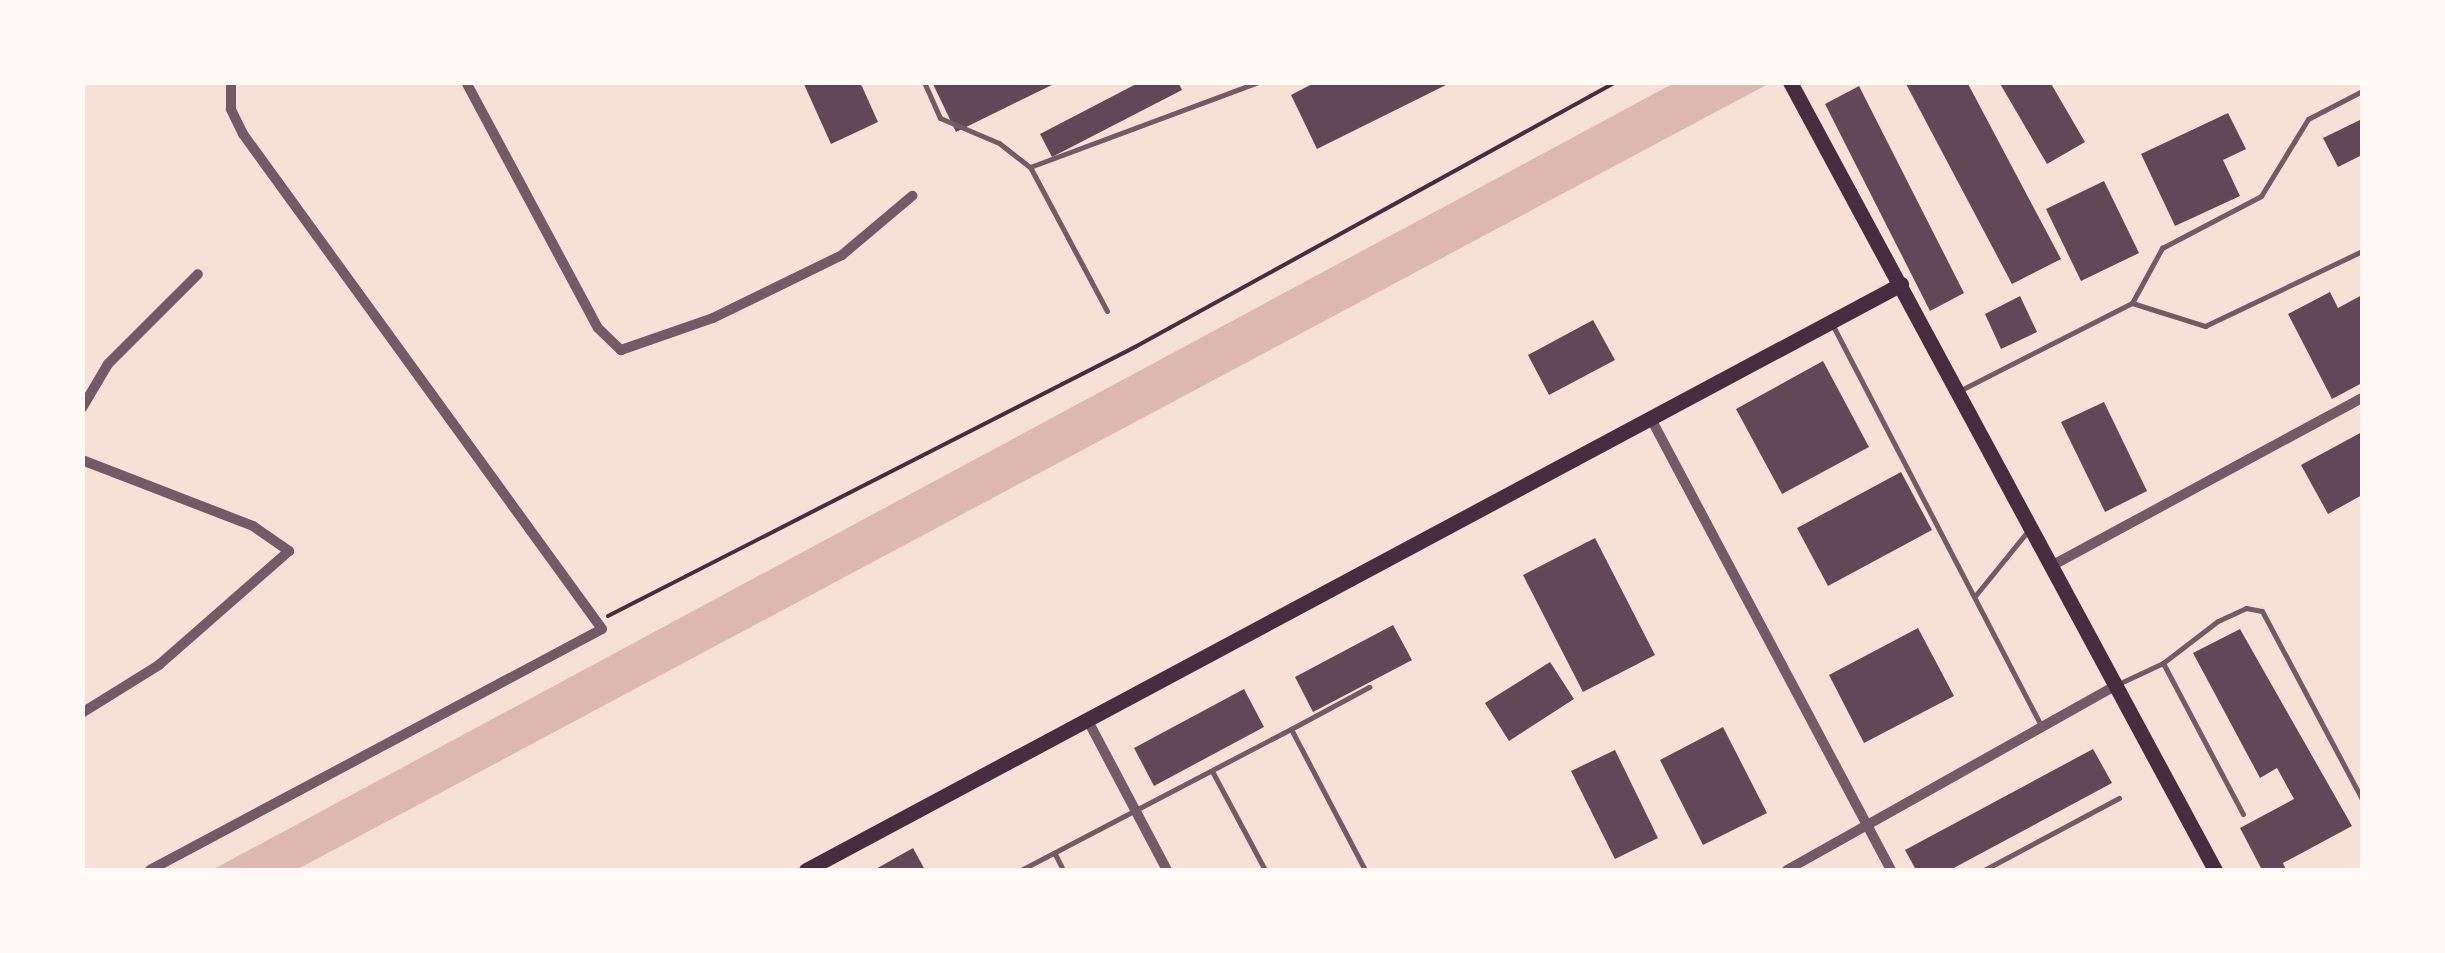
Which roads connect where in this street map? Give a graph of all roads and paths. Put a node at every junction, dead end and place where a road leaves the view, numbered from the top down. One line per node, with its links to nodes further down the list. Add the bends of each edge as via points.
1 (231, 82): 24 (street, via 231,109 243,134 396,353)
2 (466, 82): 9 (street, via 598,328 621,350 713,318 842,255)
3 (924, 82): 8 (lane, via 940,118 998,143)
4 (1259, 82): 8 (lane)
5 (1616, 82): 24 (path, via 1136,347 674,588)
6 (1791, 85): 12 (main road)
7 (2362, 91): 13 (lane, via 2308,119 2261,196 2162,248)
8 (1030, 167): 14 (lane)
9 (912, 196)
10 (2362, 251): 13 (lane, via 2205,326)
11 (198, 274): 18 (street, via 108,364)
12 (1901, 284): 15 (main road); 16 (main road)
13 (2132, 303): 16 (lane)
14 (1107, 311)
15 (1831, 322): 19 (main road); 23 (lane)
16 (1960, 390): 21 (main road)
17 (2362, 398): 22 (street)
18 (82, 408)
19 (1650, 417): 29 (main road); 37 (street)
20 (82, 460): 28 (street, via 253,526 289,551 159,665)
21 (2032, 526): 22 (main road); 23 (lane)
22 (2053, 565): 26 (main road)
23 (1975, 596): 30 (lane)
24 (599, 620): 40 (street, via 602,629)
25 (2164, 663): 26 (lane); 34 (lane, via 2218,621 2246,608 2262,611); 36 (lane)
26 (2116, 685): 30 (street); 49 (main road)
27 (1368, 687): 31 (lane)
28 (82, 713)
29 (1087, 719): 35 (street); 39 (main road)
30 (2042, 726): 37 (street)
31 (1290, 729): 32 (lane); 45 (lane)
32 (1212, 771): 35 (lane); 44 (lane)
33 (2119, 798): 48 (lane)
34 (2362, 799)
35 (1135, 811): 38 (lane); 43 (street)
36 (2243, 814)
37 (1868, 828): 46 (street); 47 (street)
38 (1055, 854): 41 (lane); 42 (lane)
39 (811, 869)
40 (150, 870)
41 (1021, 870)
42 (1064, 870)
43 (1167, 870)
44 (1265, 870)
45 (1365, 870)
46 (1788, 870)
47 (1891, 870)
48 (1984, 870)
49 (2215, 870)

